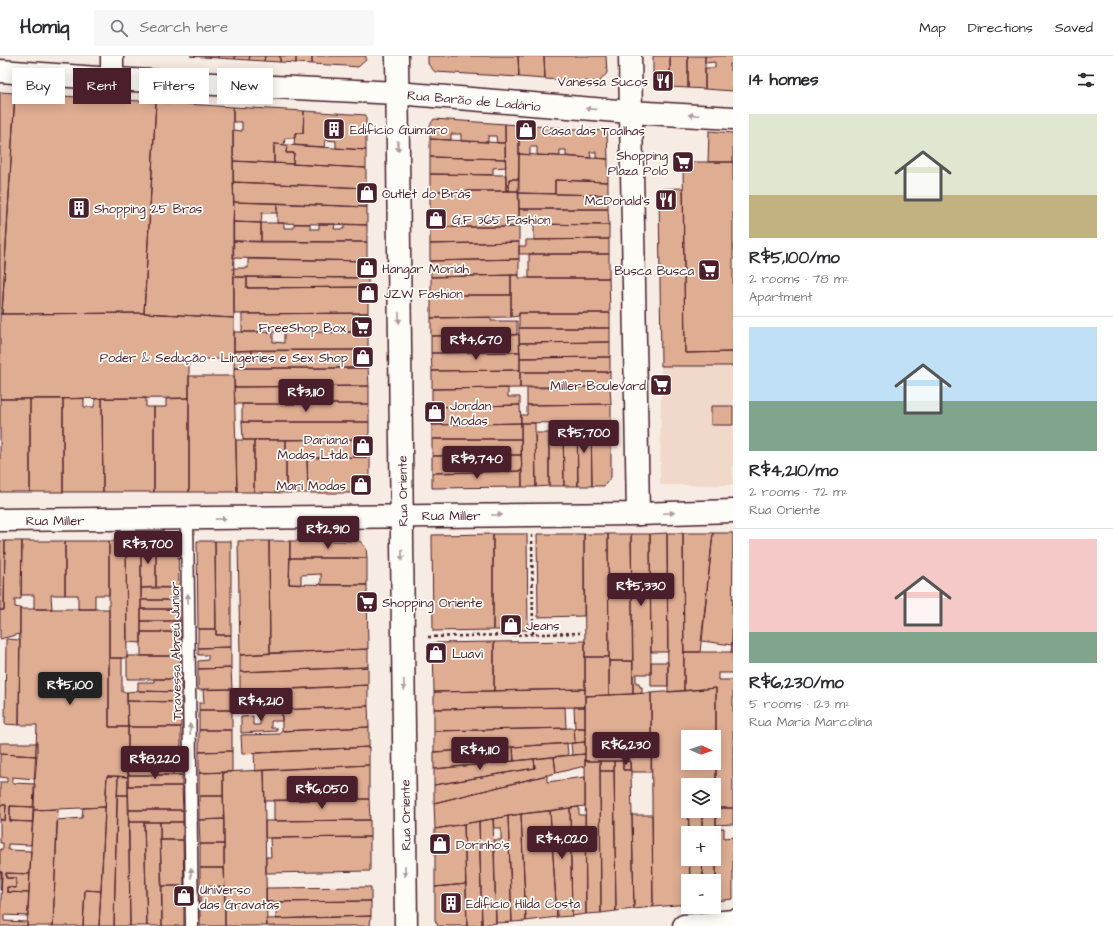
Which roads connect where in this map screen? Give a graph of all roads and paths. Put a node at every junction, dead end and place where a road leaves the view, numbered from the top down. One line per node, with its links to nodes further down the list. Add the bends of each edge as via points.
1 (112, 56): 4 (main road)
2 (397, 56): 8 (main road, Rua Oriente)
3 (630, 56): 9 (main road)
4 (112, 68)
5 (0, 71): 6 (main road, Rua Barão de Ladário)
6 (73, 76)
7 (131, 80): 8 (main road, Rua Barão de Ladário)
8 (397, 93): 9 (main road, Rua Barão de Ladário, one-way to 8); 13 (main road, Rua Oriente, one-way to 13)
9 (630, 112): 10 (main road, Rua Barão de Ladário, one-way to 9); 12 (main road)
10 (733, 118)
11 (733, 510): 12 (main road, Rua Miller, one-way to 11)
12 (638, 514): 13 (main road, Rua Miller, one-way to 12)
13 (402, 516): 14 (main road, Rua Miller, one-way to 13); 22 (main road, Rua Oriente, one-way to 22)
14 (188, 519): 15 (main road, Rua Miller); 21 (lane, Travessa Abreú Junior, one-way to 14)
15 (0, 520)
16 (532, 530): 18 (path)
17 (580, 633): 18 (path)
18 (533, 635): 19 (path)
19 (428, 637)
20 (733, 921): 23 (main road)
21 (192, 926)
22 (406, 926)
23 (684, 926)

